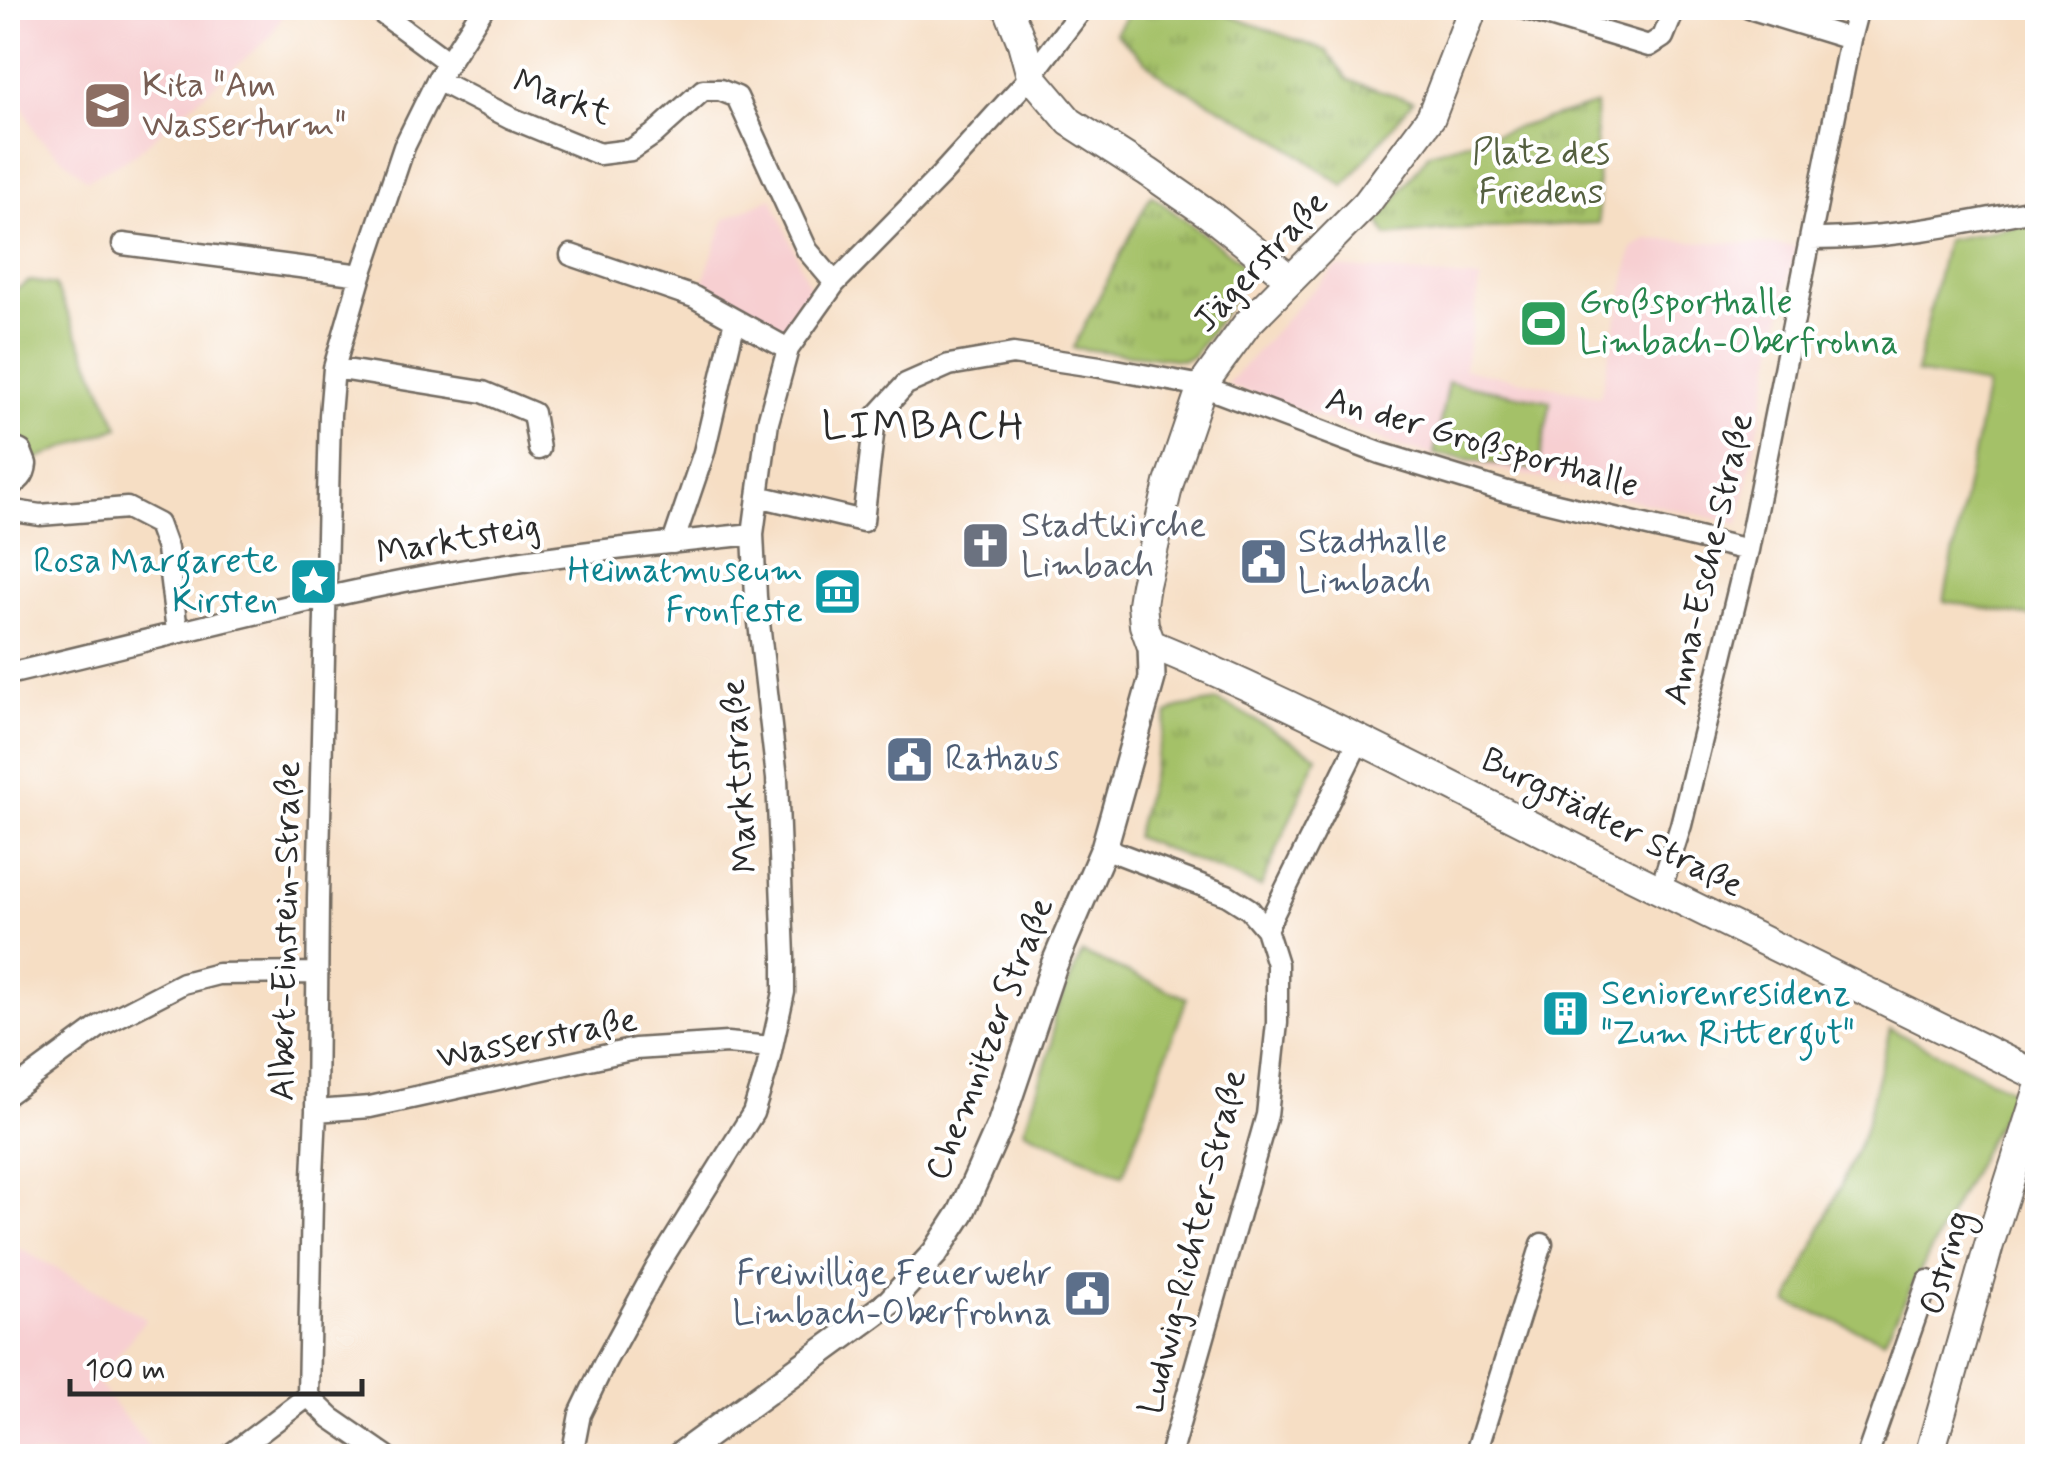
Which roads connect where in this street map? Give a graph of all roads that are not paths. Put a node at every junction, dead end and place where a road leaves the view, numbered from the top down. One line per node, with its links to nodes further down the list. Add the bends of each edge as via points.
1 (375, 8): 11 (street)
2 (484, 8): 11 (street, Albert-Einstein-Straße)
3 (1008, 8): 12 (main road)
4 (1082, 8): 12 (street, Marktstraße)
5 (1473, 8): 18 (main road, Jägerstraße, via 1431,118 1367,202)
6 (1523, 8): 7 (street, via 1649,46 1664,37)
7 (1675, 8)
8 (1750, 8): 10 (street)
9 (1858, 8): 10 (street, Anna-Esche-Straße)
10 (1850, 39): 14 (street, Anna-Esche-Straße)
11 (442, 71): 17 (street, Albert-Einstein-Straße, via 404,147); 19 (street, Markt, via 511,118 598,154 631,150 703,90 737,97 807,250)
12 (1030, 76): 18 (main road, via 1070,122 1210,215); 19 (street, Marktstraße)
13 (2038, 209): 14 (street, via 1892,235)
14 (1810, 239): 31 (street, Anna-Esche-Straße)
15 (124, 244): 17 (street)
16 (571, 255): 20 (street, via 694,297)
17 (360, 274): 22 (street, Albert-Einstein-Straße)
18 (1290, 278): 23 (main road, Jägerstraße)
19 (835, 283): 21 (street, Marktstraße)
20 (735, 320): 21 (street); 30 (street, via 704,452)
21 (788, 349): 27 (street, Marktstraße)
22 (334, 368): 25 (street, via 484,392 533,412); 32 (street, Albert-Einstein-Straße)
23 (1202, 386): 27 (street, An der Großsporthalle, via 1013,354 948,364 906,384 875,418 863,522); 31 (street, An der Großsporthalle, via 1492,488); 34 (main road, Jägerstraße, via 1169,483 1144,591)
24 (8, 445): 26 (street, via 21,451 26,464 22,477)
25 (539, 448)
26 (8, 484)
27 (758, 496): 29 (street, Marktstraße)
28 (8, 510): 33 (street, via 127,508 158,524)
29 (753, 534): 30 (street, Marktsteig); 41 (street, Marktstraße, via 777,778 784,957)
30 (673, 543): 32 (street, Marktsteig, via 554,556)
31 (1748, 550): 38 (street, Anna-Esche-Straße)
32 (325, 597): 33 (street, Marktsteig); 40 (street, Albert-Einstein-Straße)
33 (177, 632): 35 (street, Marktsteig)
34 (1150, 644): 36 (main road, Burgstädter Straße); 37 (street, Chemnitzer Straße, via 1152,678)
35 (8, 674)
36 (1360, 738): 38 (main road, Burgstädter Straße); 39 (street)
37 (1104, 848): 39 (street, via 1228,895); 52 (street, Chemnitzer Straße, via 1054,965 998,1129 962,1213 935,1252 890,1302)
38 (1660, 891): 42 (main road, Burgstädter Straße)
39 (1266, 929): 53 (street, Ludwig-Richter-Straße, via 1278,982 1266,1115)
40 (317, 973): 44 (street, via 218,974 183,983 100,1026); 45 (street, Albert-Einstein-Straße)
41 (772, 1048): 45 (street, Wasserstraße, via 727,1043 635,1049 370,1107); 51 (street, Marktstraße, via 753,1114 604,1364 580,1414)
42 (2038, 1076)
43 (2038, 1090): 56 (main road, Ostring)
44 (8, 1094)
45 (316, 1112): 48 (street, Albert-Einstein-Straße)
46 (1542, 1244): 54 (street)
47 (1928, 1282): 55 (street)
48 (308, 1396): 49 (street); 50 (street)
49 (229, 1456)
50 (386, 1456)
51 (572, 1456)
52 (678, 1456)
53 (1170, 1456)
54 (1476, 1456)
55 (1867, 1456)
56 (1928, 1456)

